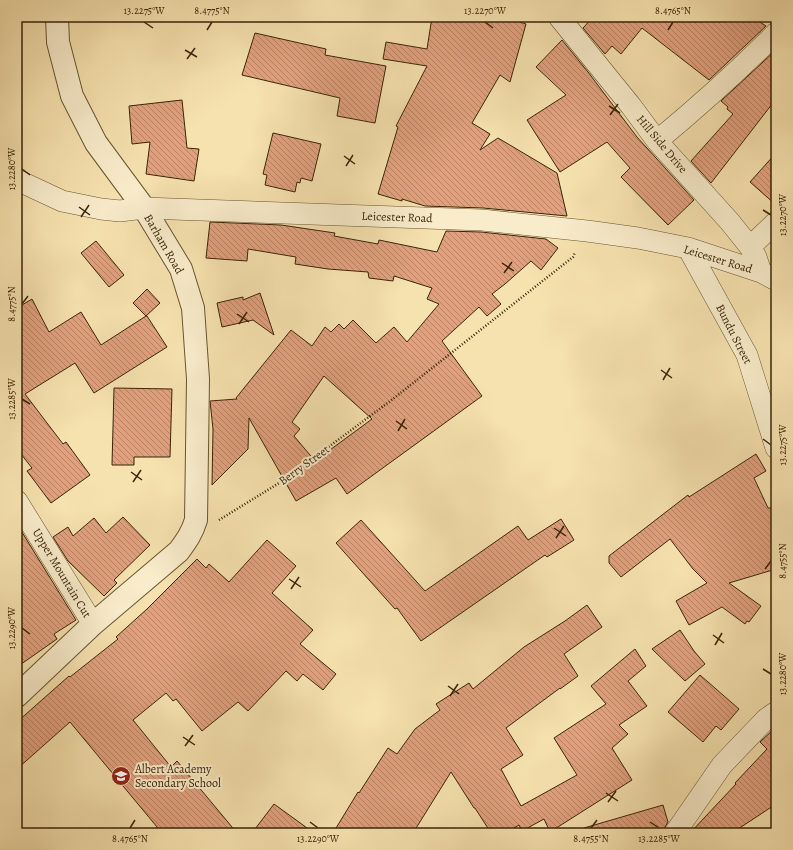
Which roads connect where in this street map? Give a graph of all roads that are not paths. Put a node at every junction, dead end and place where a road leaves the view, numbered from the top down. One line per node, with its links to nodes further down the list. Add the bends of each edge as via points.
1 (57, 17): 6 (street, Barham Road, via 58,42 72,96 96,143)
2 (559, 17): 4 (street, Hill Side Drive)
3 (776, 33): 4 (street, via 696,109)
4 (657, 141): 8 (street, Hill Side Drive)
5 (17, 180): 6 (street, Leicester Road, via 62,201 120,211)
6 (144, 208): 9 (street, Leicester Road, via 482,220 587,231); 13 (street, Barham Road, via 181,269 193,308 198,379 196,520 188,539 178,551)
7 (776, 222): 8 (street)
8 (750, 247): 10 (street, Hill Side Drive)
9 (688, 248): 10 (street, Leicester Road); 11 (street, Bundu Street, via 747,355)
10 (769, 276)
11 (776, 448)
12 (20, 513): 13 (street, Upper Mountain Cut)
13 (93, 624): 14 (street)
14 (17, 696)
15 (776, 712): 16 (street, via 766,719 722,765)
16 (675, 833)

